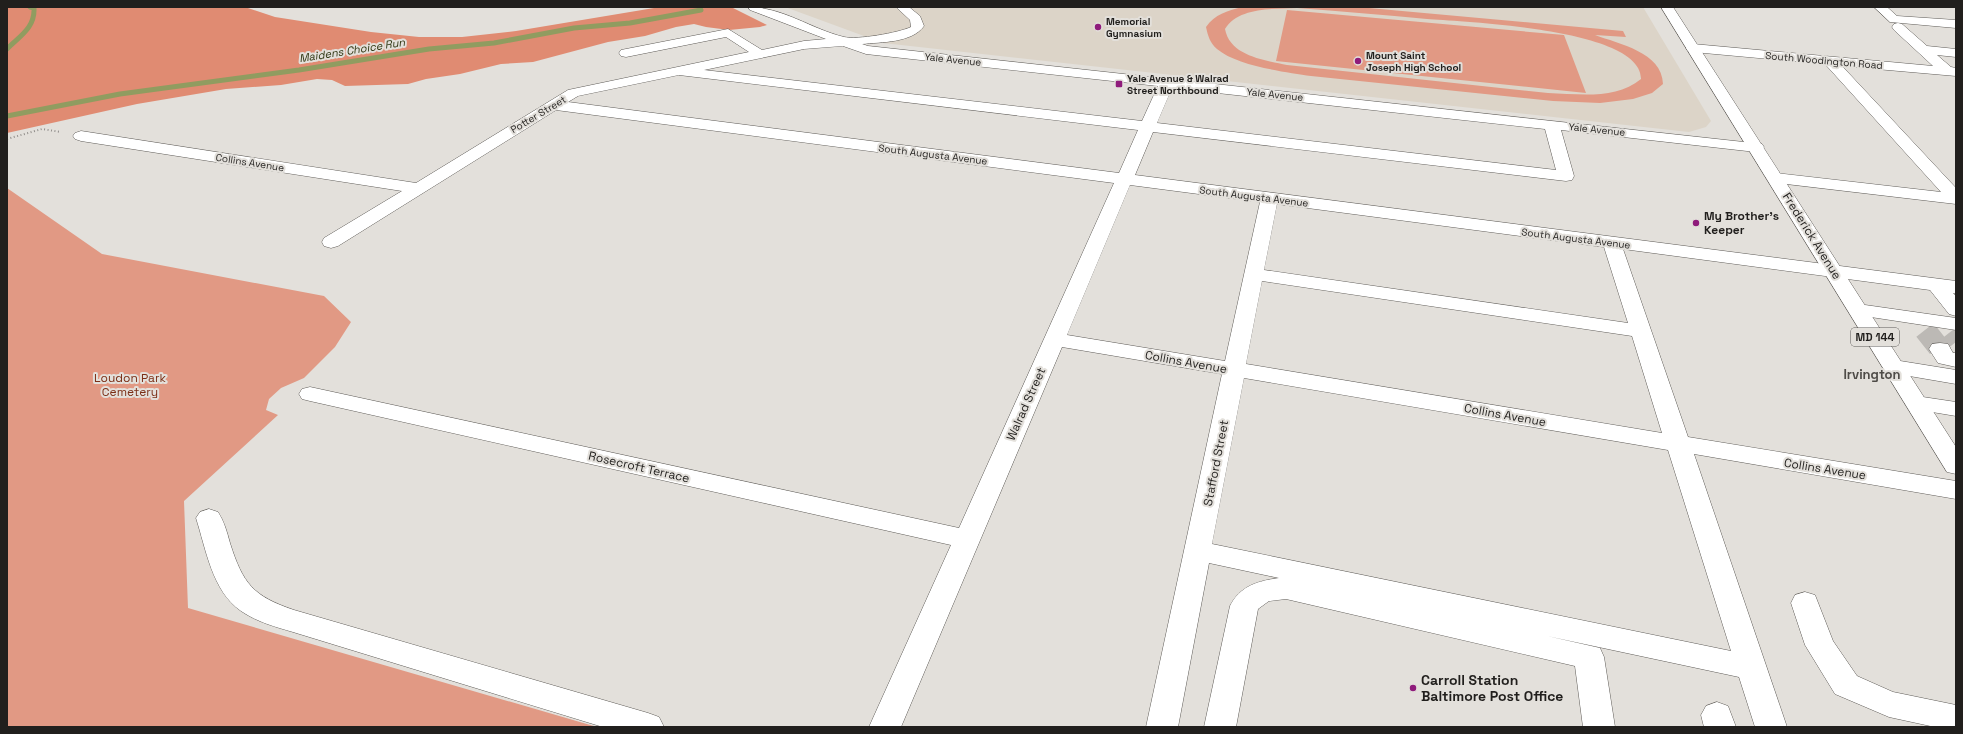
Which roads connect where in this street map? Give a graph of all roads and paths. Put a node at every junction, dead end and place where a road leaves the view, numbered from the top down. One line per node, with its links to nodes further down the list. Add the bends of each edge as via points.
1 (754, 7): 7 (street, Yale Avenue)
2 (902, 7): 7 (street, Potter Street, via 916,19 918,26 915,30 886,38)
3 (1667, 7): 8 (street, Frederick Avenue / MD 144)
4 (1880, 7): 5 (street)
5 (1896, 23): 6 (street); 9 (street)
6 (1956, 24)
7 (843, 42): 12 (street, Potter Street, via 804,45); 16 (street, Yale Avenue, via 866,50)
8 (1693, 48): 13 (street, South Woodington Road); 22 (street, Frederick Avenue / MD 144)
9 (1924, 50): 11 (street); 15 (street)
10 (626, 53): 12 (street, via 728,33)
11 (1956, 53)
12 (760, 54): 14 (street, Potter Street)
13 (1830, 61): 15 (street, South Woodington Road); 27 (street)
14 (679, 71): 17 (street, Potter Street, via 584,90 573,93); 19 (street)
15 (1951, 72)
16 (1167, 82): 18 (street, Yale Avenue); 19 (street, Walrad Street)
17 (553, 105): 24 (street, South Augusta Avenue); 25 (street, Potter Street)
18 (1551, 124): 19 (street, via 1566,176); 22 (street, Yale Avenue)
19 (1148, 126): 24 (street, Walrad Street)
20 (82, 136): 21 (path, via 42,129); 25 (street, Collins Avenue)
21 (7, 139)
22 (1756, 147): 23 (street, Frederick Avenue / MD 144)
23 (1775, 178): 27 (street); 30 (street, Frederick Avenue / MD 144)
24 (1124, 179): 26 (street, South Augusta Avenue); 36 (street, Walrad Street)
25 (418, 188): 28 (street, Potter Street)
26 (1269, 198): 29 (street, South Augusta Avenue); 31 (street, Stafford Street)
27 (1956, 198)
28 (330, 242)
29 (1612, 243): 30 (street, South Augusta Avenue); 34 (street)
30 (1835, 272): 32 (street, South Augusta Avenue); 33 (street, Frederick Avenue / MD 144)
31 (1254, 274): 34 (street); 38 (street, Stafford Street)
32 (1947, 286): 35 (street)
33 (1858, 310): 35 (street); 37 (street, Frederick Avenue / MD 144)
34 (1641, 331): 43 (street)
35 (1942, 331)
36 (1054, 340): 38 (street, Collins Avenue); 47 (street, Walrad Street)
37 (1894, 367): 39 (street); 41 (street, Frederick Avenue / MD 144)
38 (1235, 370): 43 (street, Collins Avenue); 48 (street, Stafford Street)
39 (1956, 377)
40 (310, 394): 47 (street, Rosecroft Terrace)
41 (1916, 402): 42 (street); 44 (street, Frederick Avenue / MD 144)
42 (1956, 409)
43 (1678, 444): 45 (street, Collins Avenue); 50 (street)
44 (1956, 466)
45 (1956, 490)
46 (209, 518): 52 (street, via 228,575 240,595 259,609)
47 (967, 539): 53 (street, Walrad Street)
48 (1198, 551): 50 (street); 54 (street, Stafford Street)
49 (1805, 603): 51 (street, via 1820,645 1846,686 1889,704)
50 (1751, 667): 57 (street)
51 (1956, 718)
52 (648, 727)
53 (885, 727)
54 (1162, 727)
55 (1220, 727): 56 (street, via 1244,606 1252,596 1266,590 1286,588 1589,657)
56 (1599, 727)
57 (1771, 727)

